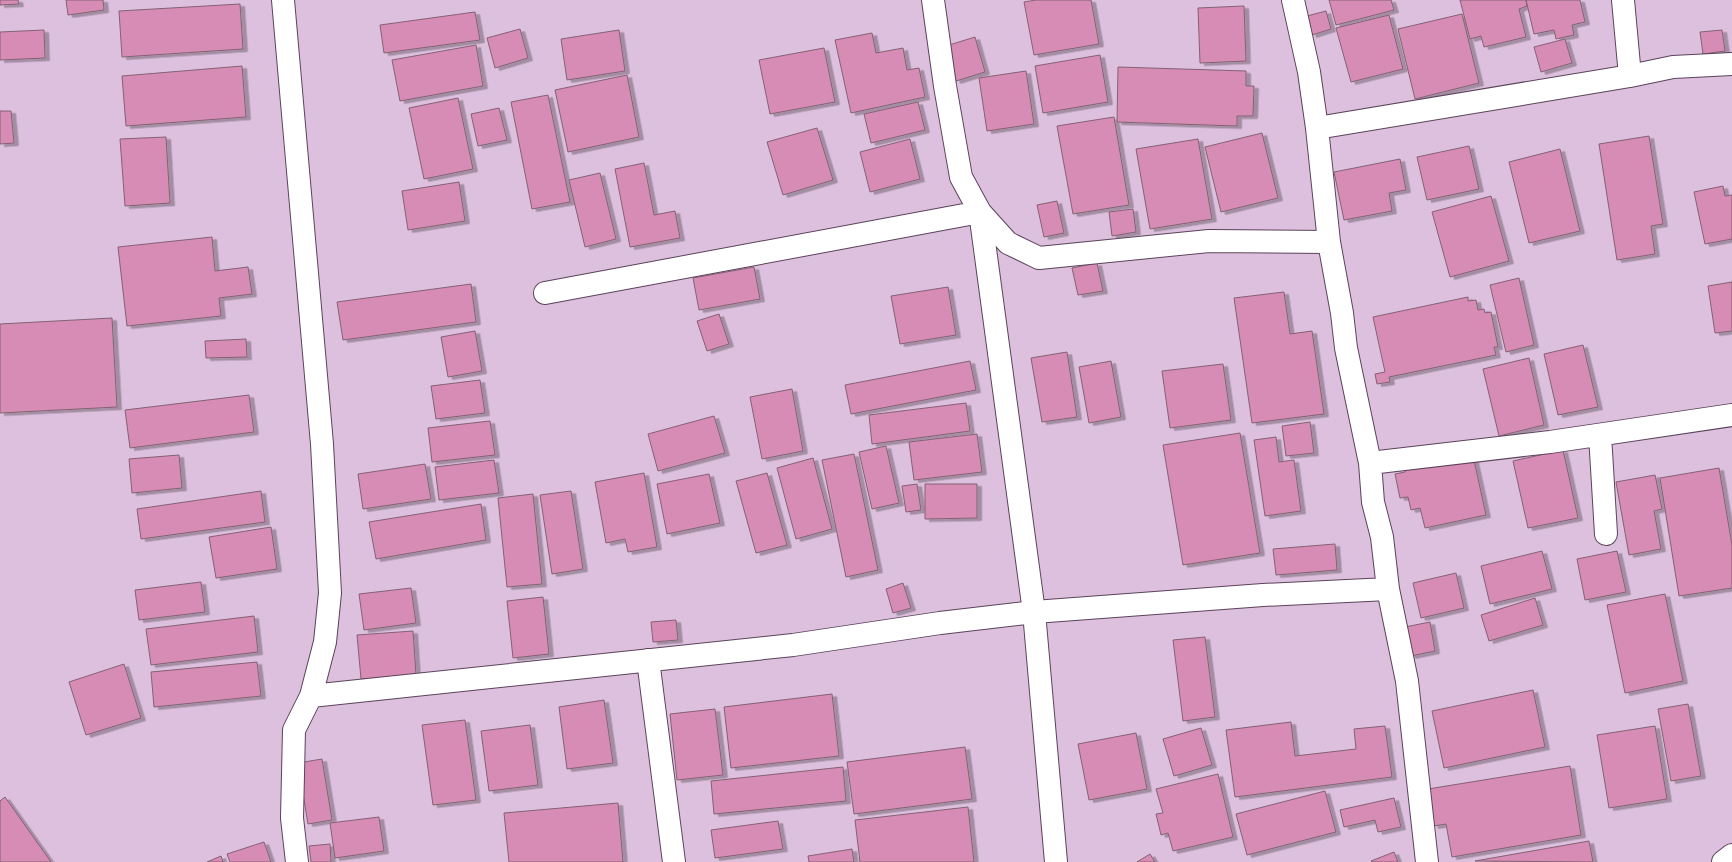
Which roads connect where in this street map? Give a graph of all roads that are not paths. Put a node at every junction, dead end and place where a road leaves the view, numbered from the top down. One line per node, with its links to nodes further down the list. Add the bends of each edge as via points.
1 (283, 0): 18 (street, via 322,444 330,593 325,642)
2 (933, 0): 8 (street, via 961,177)
3 (1293, 0): 7 (street, via 1309,72)
4 (1624, 0): 6 (street)
5 (1732, 64): 6 (street, via 1673,67)
6 (1630, 76): 7 (street)
7 (1317, 128): 9 (street)
8 (980, 212): 9 (street, via 1008,243 1039,258 1209,241); 10 (street); 16 (street)
9 (1329, 242): 13 (street, via 1346,348)
10 (545, 293)
11 (1732, 415): 12 (street)
12 (1600, 435): 13 (street); 14 (street)
13 (1370, 463): 15 (street)
14 (1606, 534)
15 (1388, 589): 16 (street, via 1263,595); 23 (street, via 1407,681)
16 (1034, 612): 17 (street, via 940,622 793,645); 22 (street)
17 (648, 660): 18 (street); 21 (street)
18 (311, 696): 20 (street, via 294,730 292,818)
19 (1732, 855): 24 (street)
20 (297, 862)
21 (674, 862)
22 (1056, 862)
23 (1427, 862)
24 (1723, 862)

